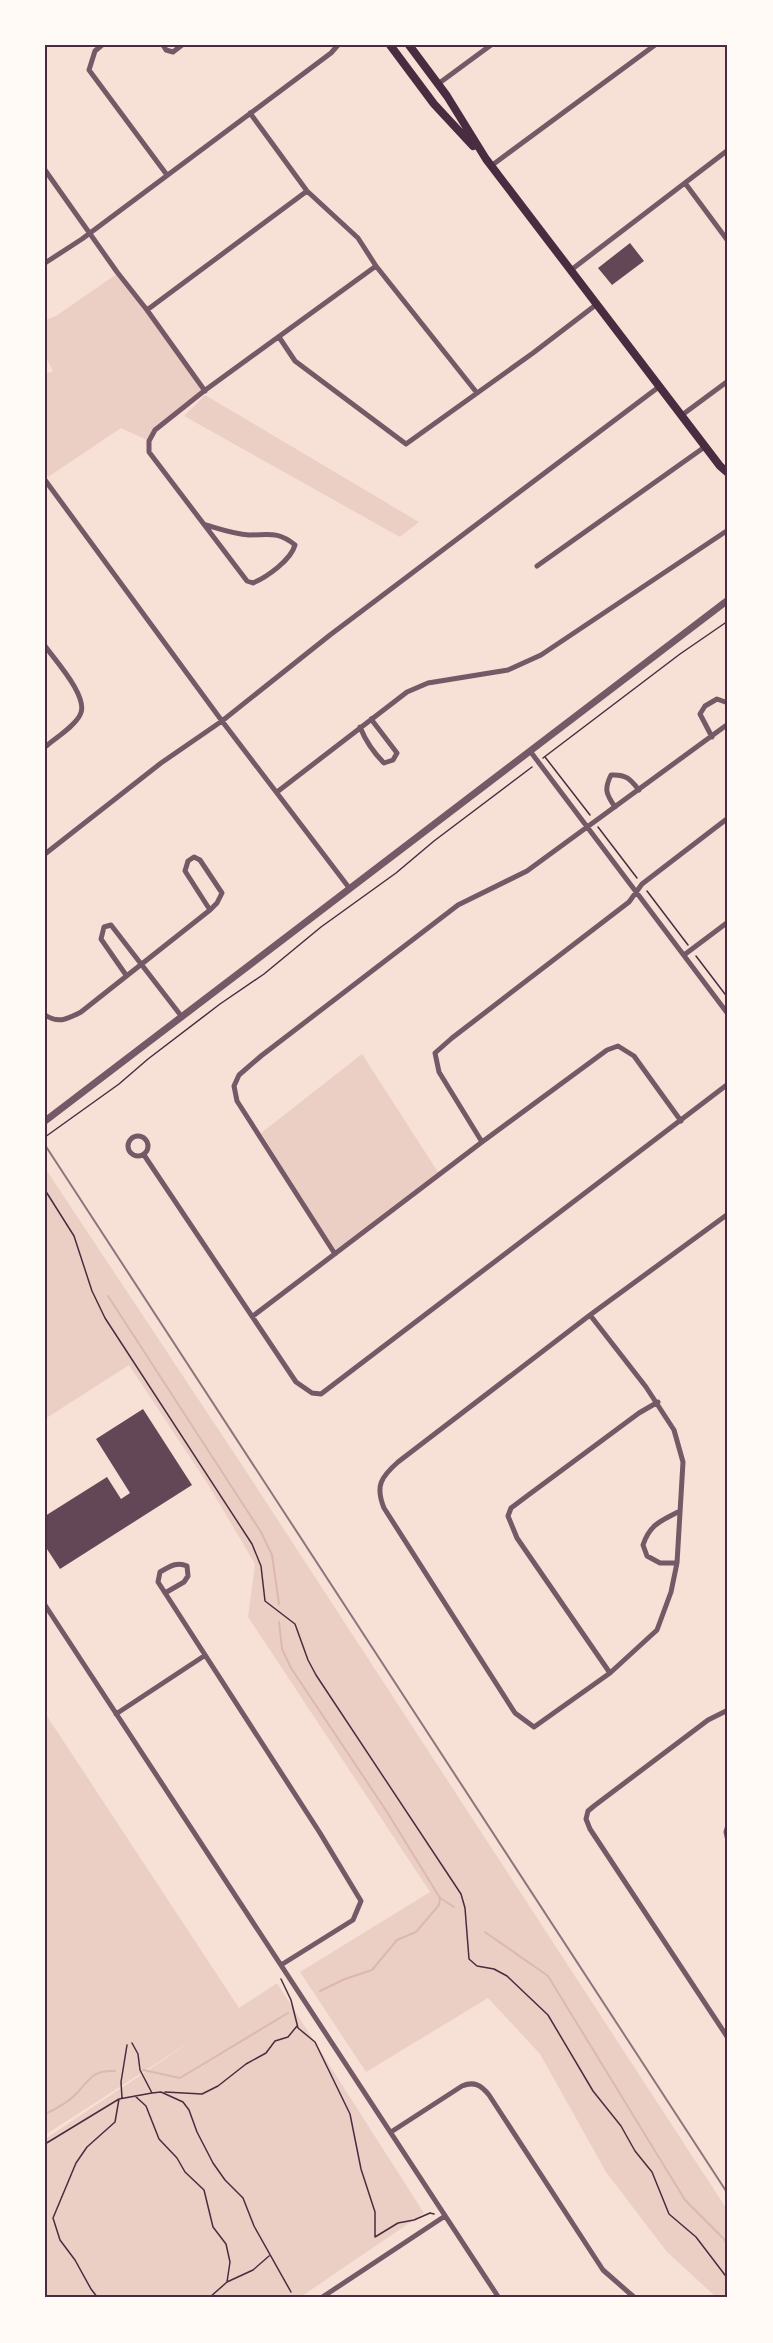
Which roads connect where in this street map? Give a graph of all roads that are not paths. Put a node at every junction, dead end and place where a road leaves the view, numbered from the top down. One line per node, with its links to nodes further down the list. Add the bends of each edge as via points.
1 (102, 45): 14 (street, via 95,51 89,70)
2 (163, 45): 3 (street, via 173,52)
3 (182, 45)
4 (338, 45): 10 (street)
5 (390, 45): 12 (main road, via 434,104)
6 (409, 45): 9 (main road)
7 (491, 45): 9 (street)
8 (655, 45): 12 (street)
9 (438, 84): 12 (main road)
10 (250, 113): 14 (street); 16 (street)
11 (728, 150): 15 (street)
12 (489, 163): 21 (main road)
13 (45, 170): 17 (street)
14 (167, 175): 17 (street)
15 (685, 183): 18 (street); 21 (street)
16 (307, 191): 20 (street, via 358,238); 23 (street)
17 (90, 232): 19 (street); 23 (street)
18 (728, 241)
19 (45, 262)
20 (376, 266): 24 (street); 28 (street)
21 (571, 270): 22 (main road)
22 (597, 304): 26 (main road); 28 (street)
23 (147, 310): 27 (street)
24 (279, 337): 27 (street); 28 (street, via 295,361 406,444)
25 (728, 381): 29 (street)
26 (660, 386): 29 (main road); 42 (street)
27 (205, 391): 35 (street, via 155,430 149,452)
28 (477, 393)
29 (682, 415): 30 (main road)
30 (706, 446): 31 (main road); 37 (street)
31 (720, 466): 32 (main road); 34 (main road)
32 (728, 473)
33 (45, 480): 42 (street)
34 (728, 481)
35 (206, 525): 35 (street, via 248,535 284,536 295,545 292,553 254,583 247,581)
36 (728, 530): 41 (street, via 541,655 508,670 428,684 407,692)
37 (537, 566)
38 (728, 600): 47 (street)
39 (45, 645): 46 (street, via 84,706 80,717)
40 (728, 704): 45 (street, via 717,699 699,714)
41 (371, 719): 44 (street); 44 (street, via 397,753 393,760 384,763 378,758)
42 (222, 721): 49 (street); 53 (street, via 161,763)
43 (728, 724): 45 (street)
44 (360, 728): 49 (street)
45 (712, 737): 48 (street)
46 (45, 747)
47 (530, 752): 52 (street); 54 (street)
48 (639, 790): 50 (street); 50 (street, via 630,778 611,774 606,794)
49 (277, 792): 54 (street)
50 (615, 807): 52 (street)
51 (728, 818): 55 (street)
52 (587, 828): 55 (street); 70 (street, via 527,871 458,905 239,1075 234,1086 237,1101)
53 (45, 854)
54 (350, 889): 63 (street)
55 (636, 892): 58 (street); 67 (street, via 629,902 435,1053 439,1072)
56 (210, 910): 56 (street, via 222,893 194,857 184,871); 59 (street)
57 (728, 922): 58 (street)
58 (684, 955): 61 (street)
59 (141, 965): 60 (street); 60 (street, via 111,925 104,927 101,939); 63 (street)
60 (126, 975): 62 (street, via 81,1012 63,1021)
61 (728, 1012)
62 (45, 1015)
63 (182, 1017): 65 (street)
64 (728, 1084): 66 (street)
65 (45, 1121)
66 (681, 1121): 67 (street, via 634,1056 618,1046 607,1050); 72 (street, via 321,1394 296,1382)
67 (482, 1142): 70 (street)
68 (144, 1155): 68 (street, via 148,1142 133,1137 127,1145 129,1152); 72 (street)
69 (728, 1214): 71 (street)
70 (335, 1254): 72 (street)
71 (590, 1315): 73 (street); 79 (street, via 398,1462 383,1475 379,1497 515,1713 534,1727)
72 (253, 1316)
73 (657, 1402): 74 (street, via 674,1430 683,1462); 79 (street, via 511,1508 508,1516 517,1538)
74 (680, 1511): 75 (street); 75 (street, via 657,1522 647,1532 643,1545 647,1556 660,1563)
75 (677, 1563): 79 (street, via 657,1630)
76 (165, 1593): 76 (street, via 184,1582 187,1566 182,1563 160,1572 158,1582); 78 (street)
77 (45, 1605): 81 (street)
78 (204, 1656): 81 (street); 84 (street, via 361,1901 353,1920)
79 (610, 1673)
80 (728, 1710): 85 (street, via 708,1720 594,1806 586,1819)
81 (116, 1714): 84 (street)
82 (728, 1825): 83 (street)
83 (728, 1841)
84 (280, 1965): 86 (street)
85 (728, 2038)
86 (391, 2132): 87 (street); 90 (street, via 462,2086 481,2086 600,2266)
87 (446, 2216): 88 (street); 89 (street)
88 (321, 2298)
89 (499, 2298)
90 (635, 2298)

